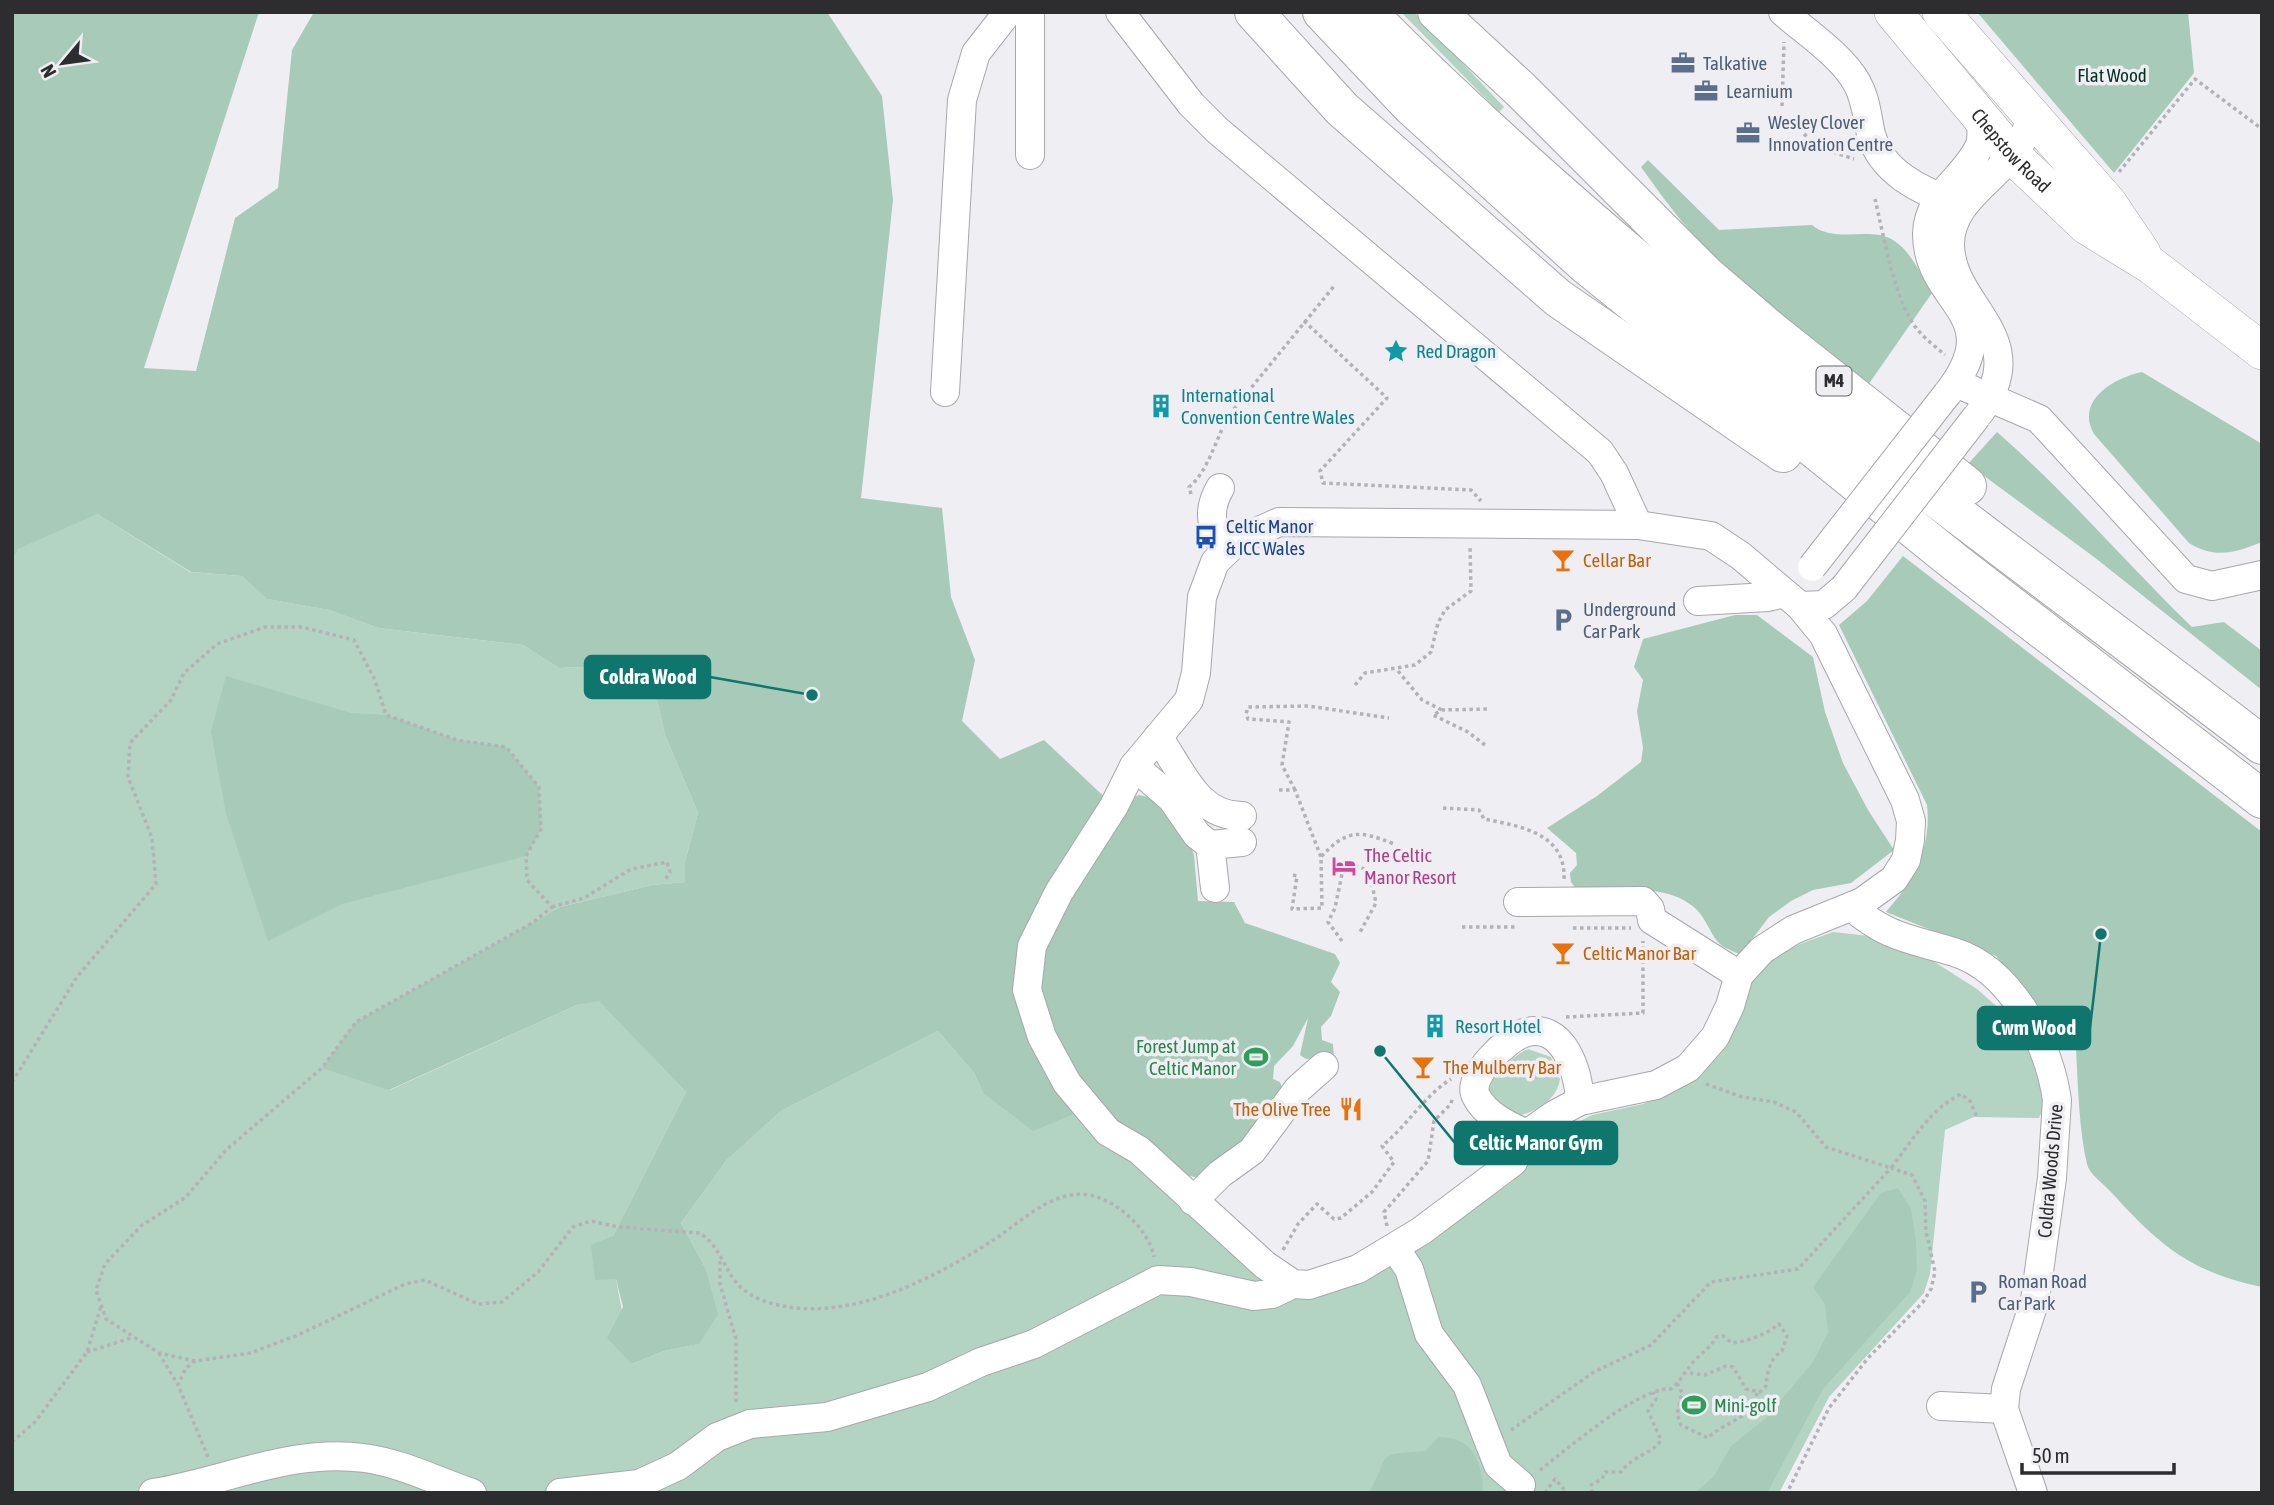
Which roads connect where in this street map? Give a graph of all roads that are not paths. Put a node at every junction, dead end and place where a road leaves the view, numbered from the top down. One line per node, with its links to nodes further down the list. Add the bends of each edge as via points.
1 (1008, 12): 19 (lane, via 976,53 962,100)
2 (1030, 12): 13 (lane)
3 (1120, 12): 23 (lane, via 1217,130 1600,452)
4 (1254, 12): 25 (highway, via 1342,109 1558,298 1788,457)
5 (1322, 12): 25 (highway, via 1411,106 1586,265)
6 (1367, 12): 21 (highway, M4, via 1547,185)
7 (1436, 12): 21 (highway, M4, via 1534,125); 28 (highway, M4, via 1706,275 1774,333)
8 (1893, 12): 12 (main road, Chepstow Road)
9 (1941, 12): 11 (main road, Chepstow Road)
10 (1786, 15): 15 (lane, via 1856,82 1880,157 1907,180)
11 (2029, 114): 14 (lane, via 2025,138); 16 (main road, Chepstow Road, via 2109,204)
12 (1981, 120): 14 (main road, Chepstow Road); 15 (lane, via 1979,147)
13 (1030, 155)
14 (2013, 156): 15 (lane); 16 (main road, Chepstow Road, via 2087,226)
15 (1952, 202): 18 (lane, via 1929,218 1928,243 1935,270 1970,327 1972,340); 20 (lane, via 1950,245 1957,272 1988,326 1997,352 1996,377)
16 (2152, 266): 17 (main road, Chepstow Road)
17 (2262, 351)
18 (1956, 381): 20 (lane); 27 (lane, bridge, via 1803,584)
19 (945, 392)
20 (1983, 407): 26 (lane, via 2039,419 2186,579 2211,586); 27 (lane, bridge, via 1844,588 1824,605)
21 (1867, 442): 30 (highway, M4)
22 (1220, 488): 24 (lane, via 1211,517 1213,531)
23 (1638, 525): 24 (lane, via 1279,522 1250,533); 27 (lane, via 1711,536)
24 (1225, 550): 29 (lane, via 1215,562 1202,597 1193,690)
25 (1956, 563): 32 (highway)
26 (2262, 575)
27 (1786, 594): 35 (lane, via 1823,634 1912,821 1901,870 1884,888)
28 (2262, 716)
29 (1158, 737): 31 (lane); 33 (lane, via 1207,807 1242,829)
30 (2262, 745)
31 (1133, 766): 33 (lane, via 1172,799); 41 (lane, via 1032,946 1027,990 1041,1037 1067,1083 1108,1132 1139,1150)
32 (2262, 799)
33 (1209, 845): 34 (lane)
34 (1215, 888)
35 (1852, 907): 37 (lane, via 1778,939); 45 (lane, Coldra Woods Drive, via 1887,933 1955,952 1989,970 2018,1001 2054,1078 2057,1100 2035,1300)
36 (1524, 915): 37 (lane, via 1568,915 1643,901 1652,920)
37 (1739, 975): 39 (lane, via 1715,1037 1688,1068 1656,1085)
38 (1324, 1066): 41 (lane, via 1294,1086 1252,1152 1220,1174)
39 (1580, 1101): 40 (lane); 40 (lane, via 1579,1078 1561,1043 1544,1032 1525,1032 1512,1040 1476,1074 1473,1083 1486,1109)
40 (1527, 1134): 42 (lane, via 1513,1162)
41 (1193, 1201): 43 (lane)
42 (1398, 1247): 43 (lane, via 1358,1269 1309,1285); 46 (lane, via 1429,1334 1467,1385 1498,1465)
43 (1283, 1278): 49 (lane, via 1272,1294 1254,1296 1158,1280 1034,1344 928,1387 827,1418 750,1424 717,1437 678,1466 639,1484)
44 (1941, 1406): 45 (lane)
45 (2004, 1409): 50 (lane)
46 (1533, 1489)
47 (153, 1493): 48 (lane, via 299,1458 362,1458 404,1466)
48 (472, 1493)
49 (561, 1493)
50 (2033, 1493)

